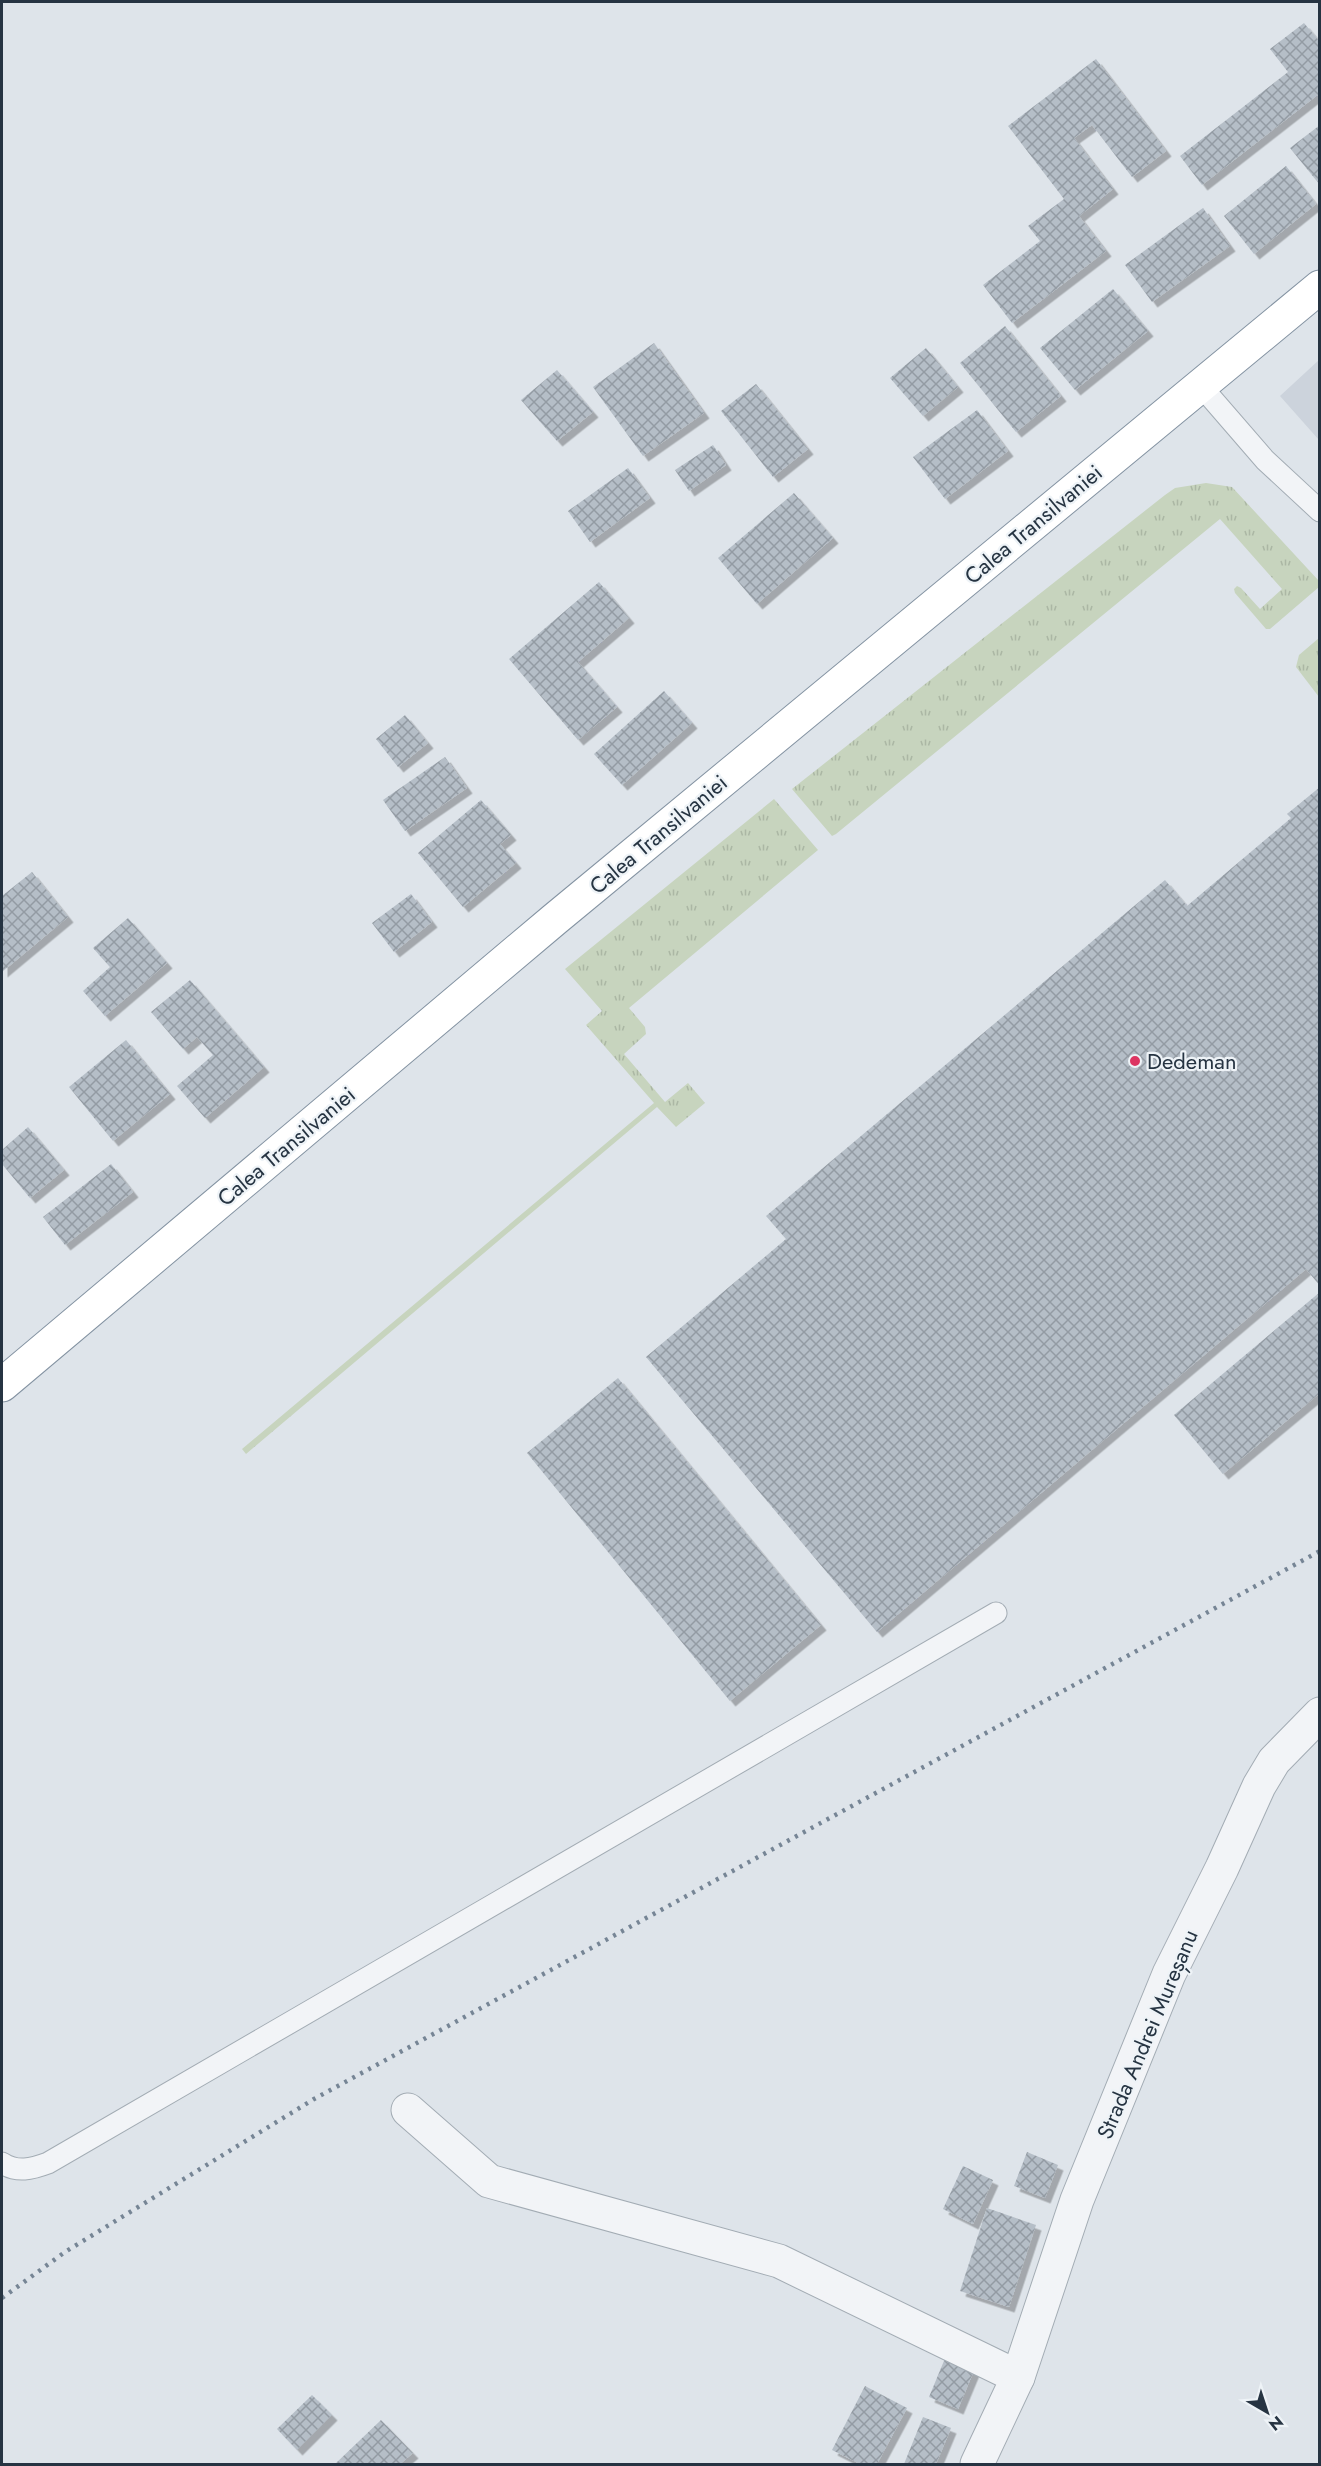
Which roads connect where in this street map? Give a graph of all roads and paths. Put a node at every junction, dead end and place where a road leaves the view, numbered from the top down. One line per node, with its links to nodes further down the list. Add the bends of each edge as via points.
1 (1320, 287): 2 (highway, Calea Transilvaniei)
2 (1202, 386): 3 (lane, via 1265,460); 4 (highway, Calea Transilvaniei, via 574,904)
3 (1320, 510)
4 (2, 1385)
5 (996, 1612): 8 (lane, via 48,2163 31,2169 10,2168)
6 (1320, 1714): 9 (street, Strada Andrei Mureșanu, via 1274,1761 1258,1786 1169,1974 1077,2200)
7 (408, 2110): 9 (street, via 489,2181 778,2261)
8 (2, 2163)
9 (1018, 2377): 10 (street, Strada Andrei Mureșanu)
10 (977, 2464)

